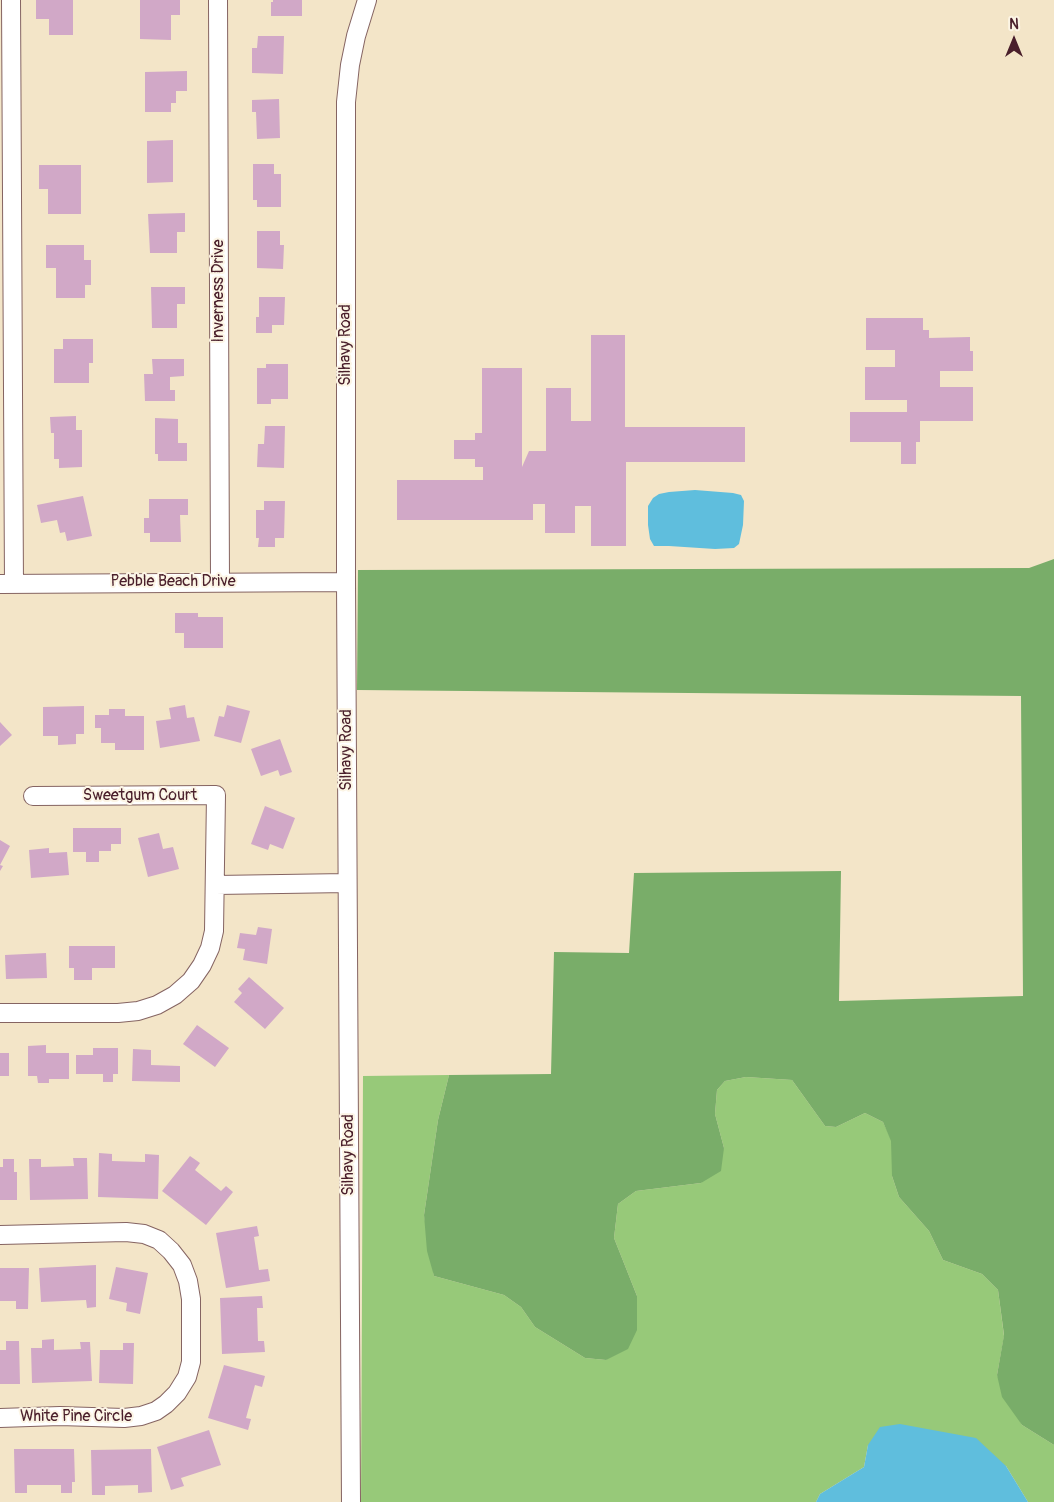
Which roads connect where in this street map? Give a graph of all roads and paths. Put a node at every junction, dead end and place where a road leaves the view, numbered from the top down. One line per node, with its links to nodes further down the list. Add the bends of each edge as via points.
1 (11, 0): 6 (street)
2 (218, 0): 4 (street, Inverness Drive)
3 (367, 0): 5 (street, Silhavy Road, via 350,65 346,102)
4 (220, 582): 5 (street, Pebble Beach Drive); 6 (street, Pebble Beach Drive)
5 (346, 582): 8 (street, Silhavy Road)
6 (7, 584)
7 (33, 796): 9 (street, Sweetgum Court, via 216,795)
8 (348, 883): 9 (street); 13 (street, Silhavy Road)
9 (216, 885): 10 (street, via 214,931 202,965 191,981 157,1006 118,1013)
10 (0, 1013)
11 (0, 1235): 12 (street, White Pine Circle, via 144,1234 159,1240 182,1265 191,1298 191,1362 187,1377 177,1393 156,1411 124,1418)
12 (0, 1418)
13 (351, 1502)

